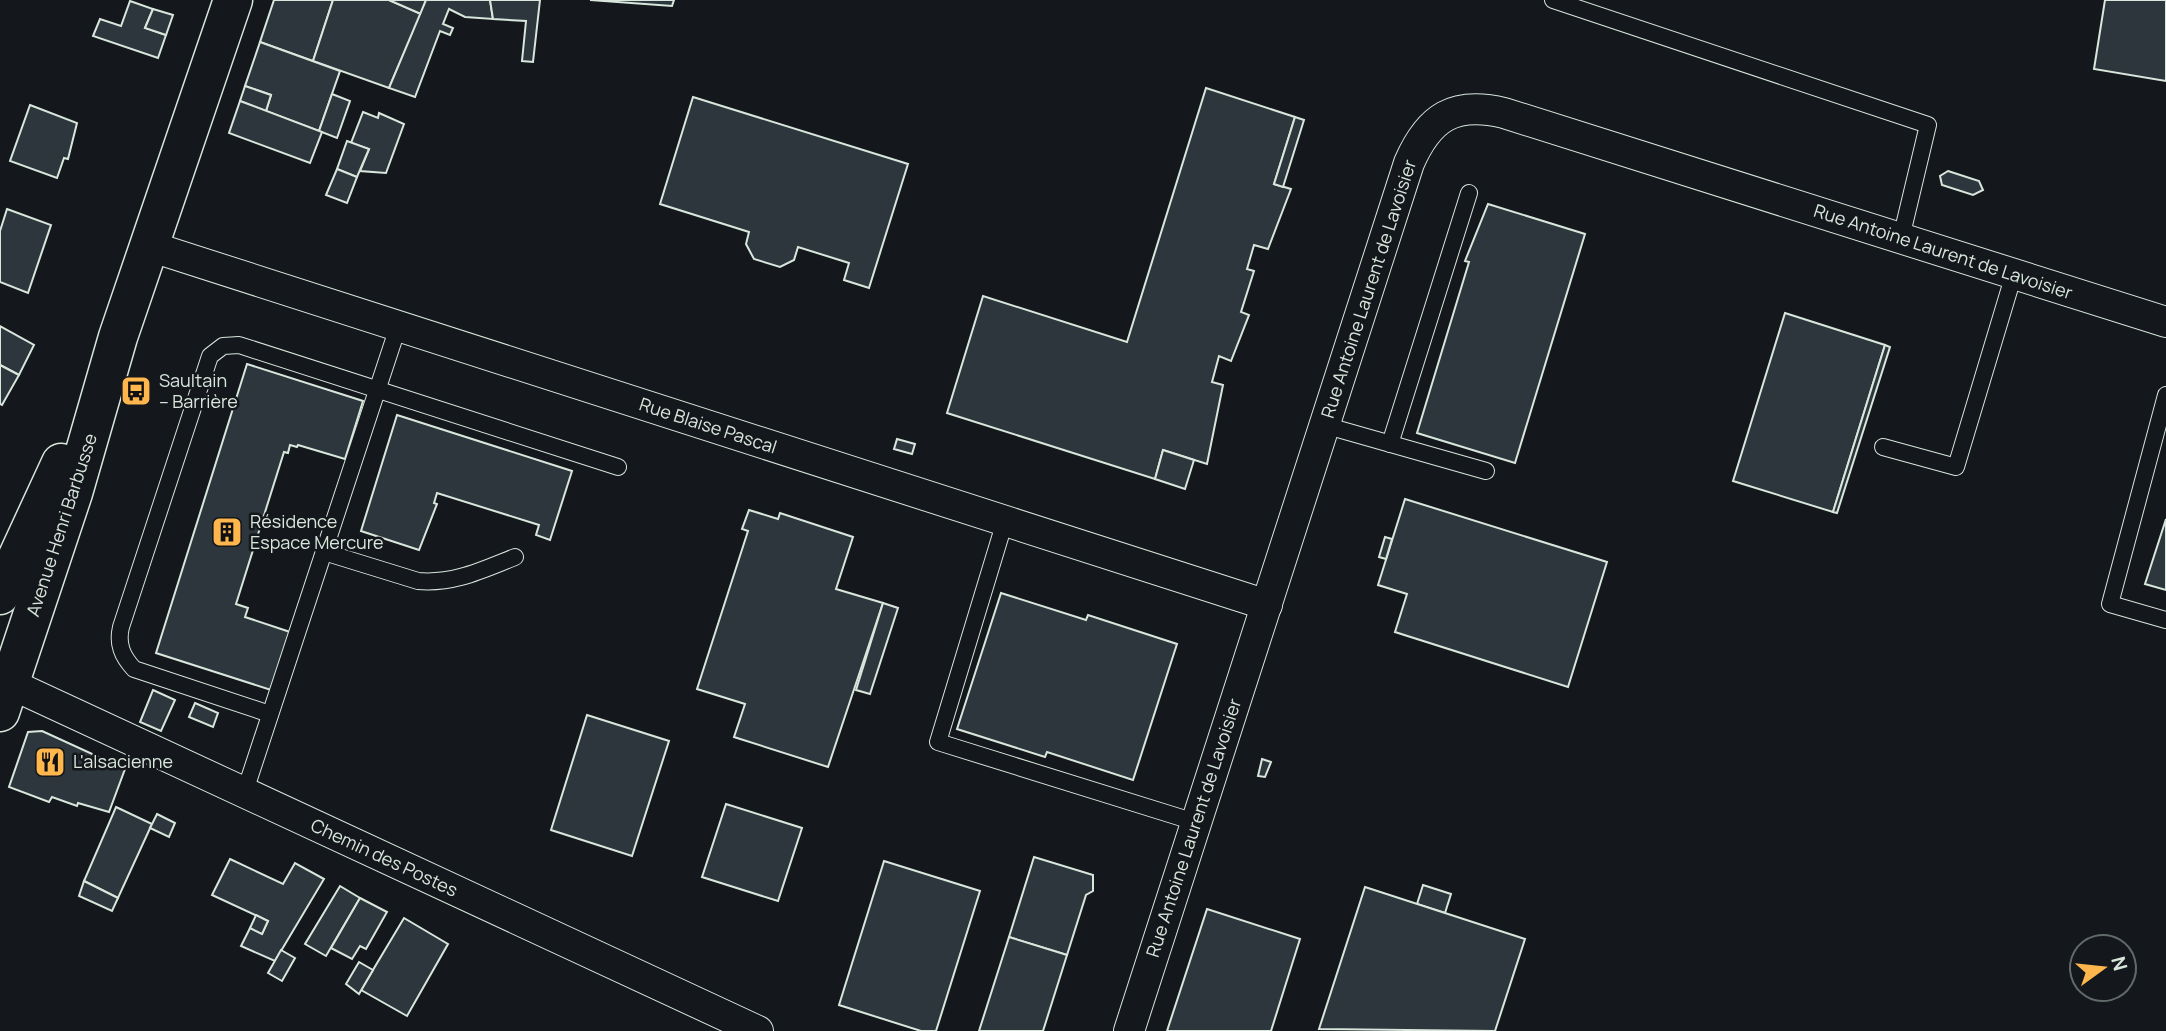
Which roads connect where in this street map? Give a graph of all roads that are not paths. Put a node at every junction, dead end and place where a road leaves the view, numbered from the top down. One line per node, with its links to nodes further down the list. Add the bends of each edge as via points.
1 (233, 0): 5 (street, Avenue Henri Barbusse)
2 (1553, 0): 4 (lane, via 1928,125)
3 (1469, 193): 13 (lane)
4 (1901, 239): 6 (street, Rue Antoine Laurent de Lavoisier); 12 (street, Rue Antoine Laurent de Lavoisier, via 1504,113 1479,108 1456,111 1430,125 1409,163)
5 (149, 246): 8 (street, Rue Blaise Pascal); 9 (street, Avenue Henri Barbusse)
6 (2014, 274): 7 (street, Rue Antoine Laurent de Lavoisier); 14 (lane, via 1956,467)
7 (2166, 322)
8 (398, 327): 10 (lane); 17 (street, Rue Blaise Pascal)
9 (118, 337): 20 (street, Avenue Henri Barbusse); 23 (street, Avenue Henri Barbusse, via 84,460)
10 (377, 389): 15 (lane); 18 (lane); 24 (lane, via 239,345 223,346 210,356 121,627 120,644 134,669)
11 (2166, 395): 22 (lane, via 2110,604)
12 (1324, 425): 13 (lane); 21 (street, Rue Antoine Laurent de Lavoisier)
13 (1390, 444): 16 (lane)
14 (1883, 447)
15 (618, 467)
16 (1486, 471)
17 (1005, 521): 21 (street, Rue Blaise Pascal); 26 (lane, via 938,742)
18 (324, 552): 19 (lane, via 433,583 458,579); 24 (lane)
19 (515, 557)
20 (0, 596)
21 (1267, 605): 26 (street, Rue Antoine Laurent de Lavoisier)
22 (2166, 620)
23 (3, 692): 25 (street, Chemin des Postes)
24 (270, 714): 25 (lane)
25 (244, 793): 27 (street, Chemin des Postes)
26 (1195, 822): 28 (street, Rue Antoine Laurent de Lavoisier)
27 (758, 1031)
28 (1129, 1031)

